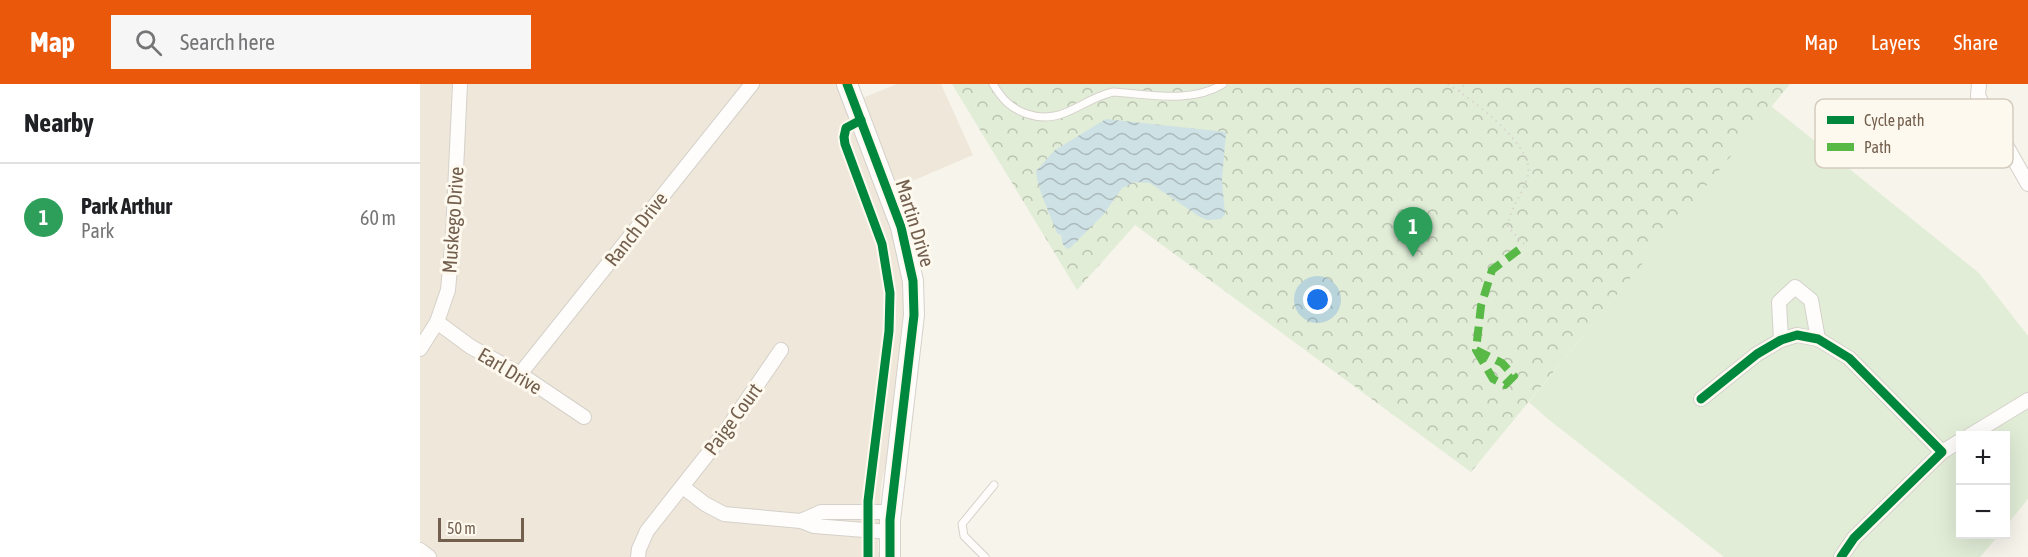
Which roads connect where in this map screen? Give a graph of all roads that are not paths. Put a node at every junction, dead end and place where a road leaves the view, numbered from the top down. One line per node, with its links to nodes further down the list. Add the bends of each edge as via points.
1 (460, 84): 10 (street, Muskego Drive, via 451,266 446,297)
2 (752, 84): 15 (street, Ranch Drive)
3 (847, 84): 24 (street, Martin Drive, via 901,227 913,281 911,351)
4 (993, 84): 5 (lane, via 1007,105 1038,118 1053,118 1101,94 1192,97)
5 (1223, 84)
6 (1979, 84): 7 (street)
7 (1980, 99)
8 (2013, 158): 9 (street)
9 (2028, 184)
10 (436, 322): 13 (street, Muskego Drive); 15 (street, Earl Drive)
11 (1818, 339): 12 (street, via 1797,335); 12 (street, via 1811,300 1795,287 1779,302); 21 (street, via 1849,358)
12 (1781, 340): 16 (street)
13 (420, 349)
14 (781, 350): 23 (street, Paige Court)
15 (520, 374): 18 (street, Earl Drive)
16 (1701, 399)
17 (2028, 400): 19 (street)
18 (584, 417)
19 (1976, 431)
20 (1956, 443): 21 (street)
21 (1942, 452): 32 (street, via 1854,538)
22 (994, 485): 31 (lane, via 962,524 964,536)
23 (683, 487): 25 (street, via 724,514); 29 (street, Paige Court, via 647,531)
24 (891, 512): 25 (street, via 821,512); 26 (street, Martin Drive)
25 (801, 521): 26 (street, via 814,526)
26 (890, 532): 30 (street, Martin Drive)
27 (420, 550): 28 (street)
28 (429, 557)
29 (638, 557)
30 (890, 557)
31 (985, 557)
32 (1841, 557)

